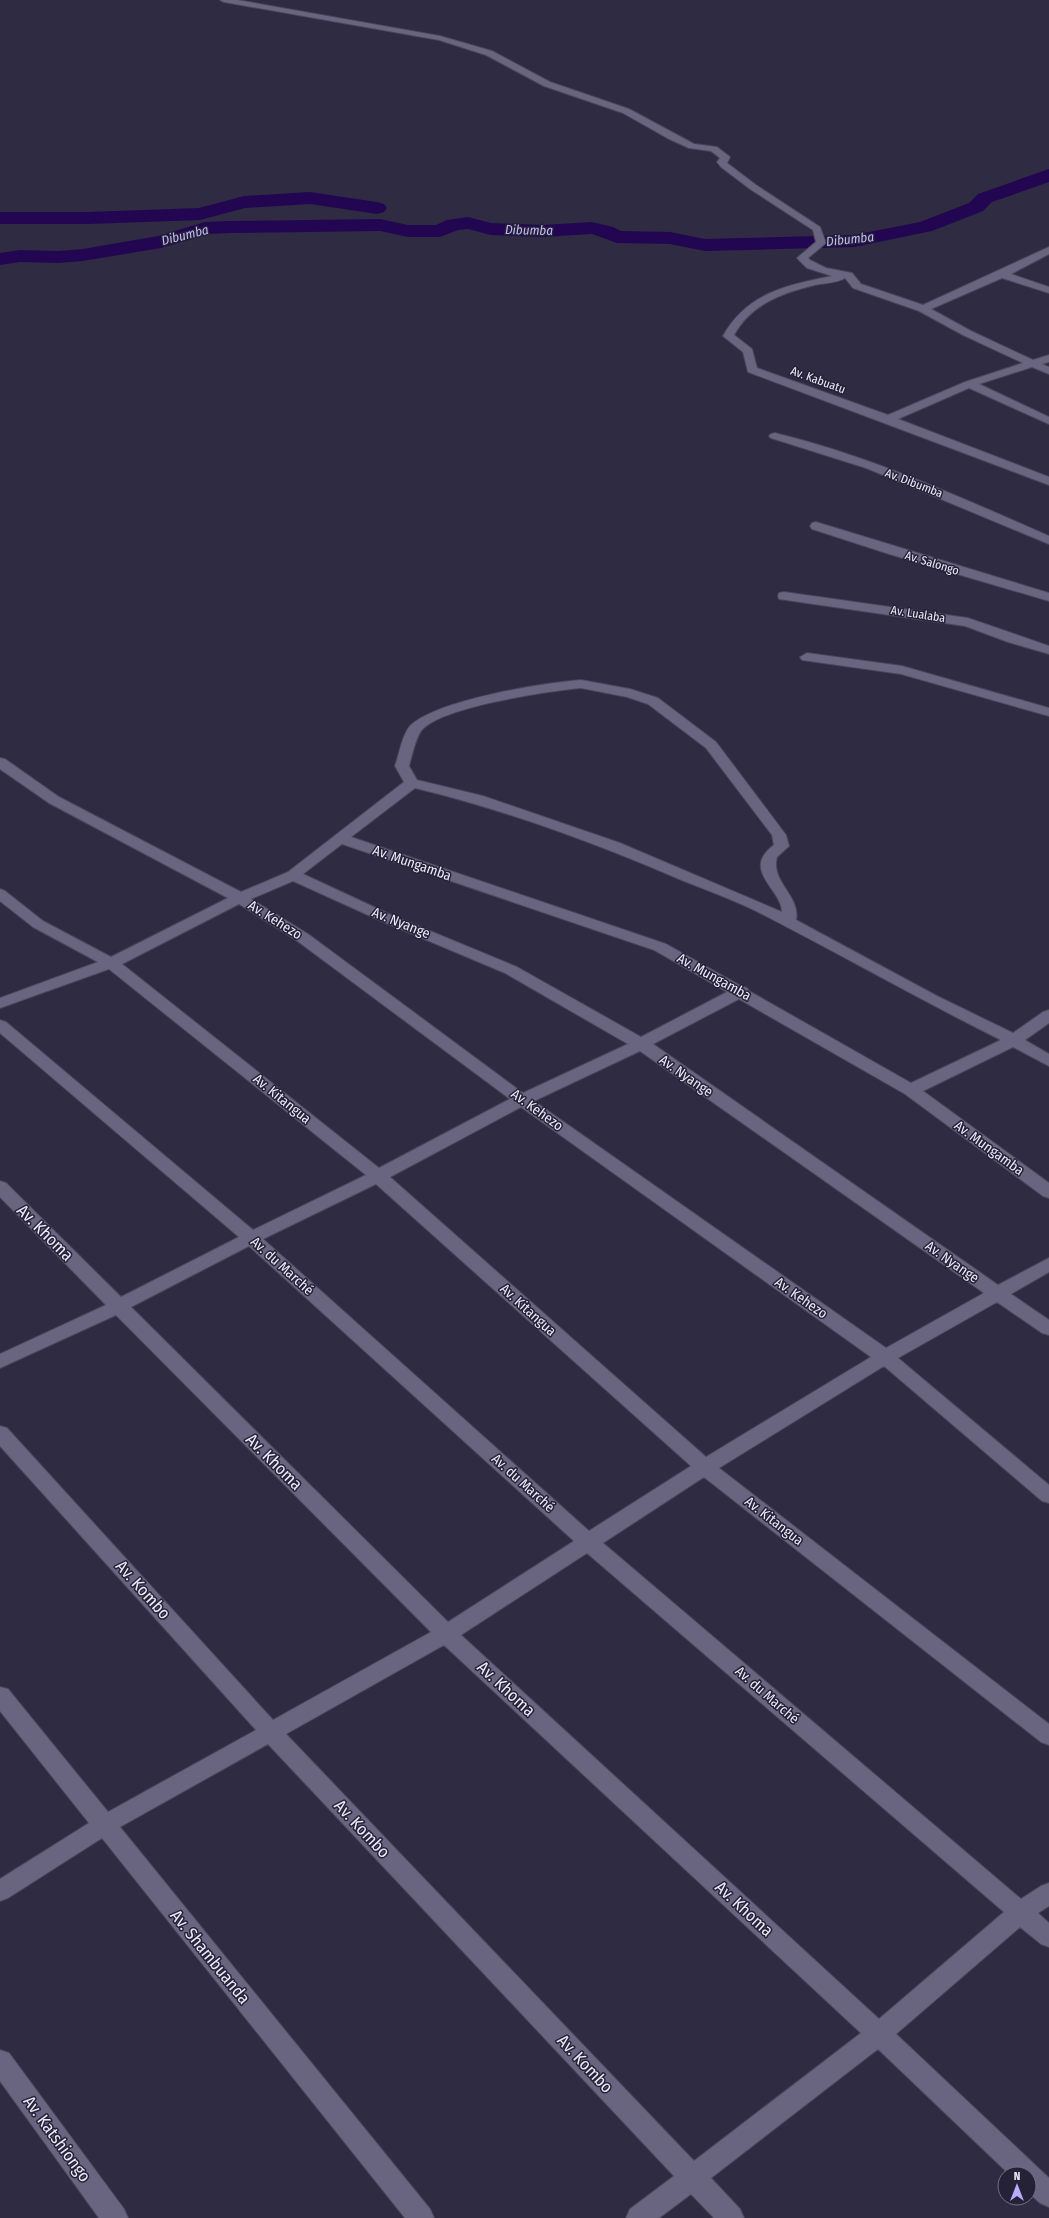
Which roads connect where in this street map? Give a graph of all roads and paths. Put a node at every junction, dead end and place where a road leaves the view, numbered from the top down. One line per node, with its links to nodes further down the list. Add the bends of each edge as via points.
1 (224, 0): 4 (street, via 440,38 489,53 547,84 626,111 692,146 720,152 725,157 722,162 724,165 817,229 821,241 802,258 804,261 815,268)
2 (1048, 251): 3 (street)
3 (1002, 274): 5 (street); 6 (street)
4 (848, 275): 6 (street, via 857,286); 11 (street, Av. Kabuatu, via 791,287 770,296 746,312 732,327 728,336 748,351 752,370 755,372)
5 (1049, 290)
6 (923, 309): 8 (street)
7 (1049, 358): 8 (street)
8 (1033, 364): 9 (street); 10 (street)
9 (1049, 371)
10 (969, 384): 11 (street); 12 (street)
11 (888, 419): 14 (street, Av. Kabuatu)
12 (1049, 421)
13 (775, 436): 16 (street, Av. Dibumba, via 870,466)
14 (1049, 481)
15 (816, 526): 18 (street, Av. Salongo)
16 (1049, 540)
17 (784, 596): 19 (street, Av. Lualaba, via 968,622)
18 (1049, 597)
19 (1049, 650)
20 (807, 657): 21 (street, via 902,670)
21 (1049, 712)
22 (0, 762): 27 (street, Av. Kehezo, via 54,800)
23 (412, 783): 24 (street); 28 (street, via 478,799 601,841); 28 (street, via 402,766 414,730 427,719 443,712 504,696 581,684 630,693 653,701 711,745 779,834 782,846 770,856 768,863 771,874 789,906)
24 (341, 839): 25 (street); 30 (street, Av. Mungamba, via 660,947)
25 (293, 875): 27 (street); 35 (street, Av. Nyange, via 384,917 511,970)
26 (0, 894): 29 (street, Av. Kitangua, via 38,924)
27 (240, 898): 29 (street); 38 (street, Av. Kehezo, via 302,937)
28 (788, 921): 34 (street, via 931,999)
29 (111, 963): 31 (street); 39 (street, Av. Kitangua)
30 (741, 992): 35 (street); 37 (street, Av. Mungamba)
31 (0, 1003)
32 (1049, 1015): 34 (street)
33 (0, 1025): 42 (street, Av. du Marché)
34 (1014, 1040): 36 (street); 37 (street)
35 (641, 1044): 38 (street); 44 (street, Av. Nyange)
36 (1049, 1061)
37 (911, 1090): 41 (street, Av. Mungamba)
38 (522, 1100): 39 (street); 47 (street, Av. Kehezo)
39 (378, 1176): 42 (street); 50 (street, Av. Kitangua)
40 (0, 1187): 45 (street, Av. Khoma)
41 (1049, 1192)
42 (251, 1238): 45 (street); 52 (street, Av. du Marché)
43 (1049, 1264): 44 (street)
44 (998, 1294): 46 (street, Av. Nyange); 47 (street)
45 (119, 1306): 48 (street); 53 (street, Av. Khoma)
46 (1049, 1329)
47 (884, 1357): 50 (street); 51 (street, Av. Kehezo)
48 (0, 1362)
49 (0, 1433): 55 (street, Av. Kombo)
50 (705, 1467): 52 (street); 56 (street, Av. Kitangua)
51 (1049, 1496)
52 (588, 1542): 53 (street); 60 (street, Av. du Marché)
53 (446, 1634): 55 (street); 62 (street, Av. Khoma)
54 (0, 1695): 57 (street, Av. Shambuanda)
55 (270, 1731): 57 (street); 65 (street, Av. Kombo)
56 (1049, 1736)
57 (104, 1824): 58 (street); 69 (street, Av. Shambuanda)
58 (0, 1891)
59 (1049, 1893): 60 (street)
60 (1021, 1912): 61 (street, Av. du Marché); 62 (street)
61 (1049, 1937)
62 (879, 2034): 64 (street, Av. Khoma); 65 (street)
63 (0, 2061): 68 (street, Av. Katshiongo)
64 (1018, 2166)
65 (693, 2178): 70 (street); 71 (street, Av. Kombo)
66 (1037, 2184): 67 (street, Av. Khoma)
67 (1049, 2195)
68 (115, 2218)
69 (421, 2218)
70 (639, 2218)
71 (731, 2218)

